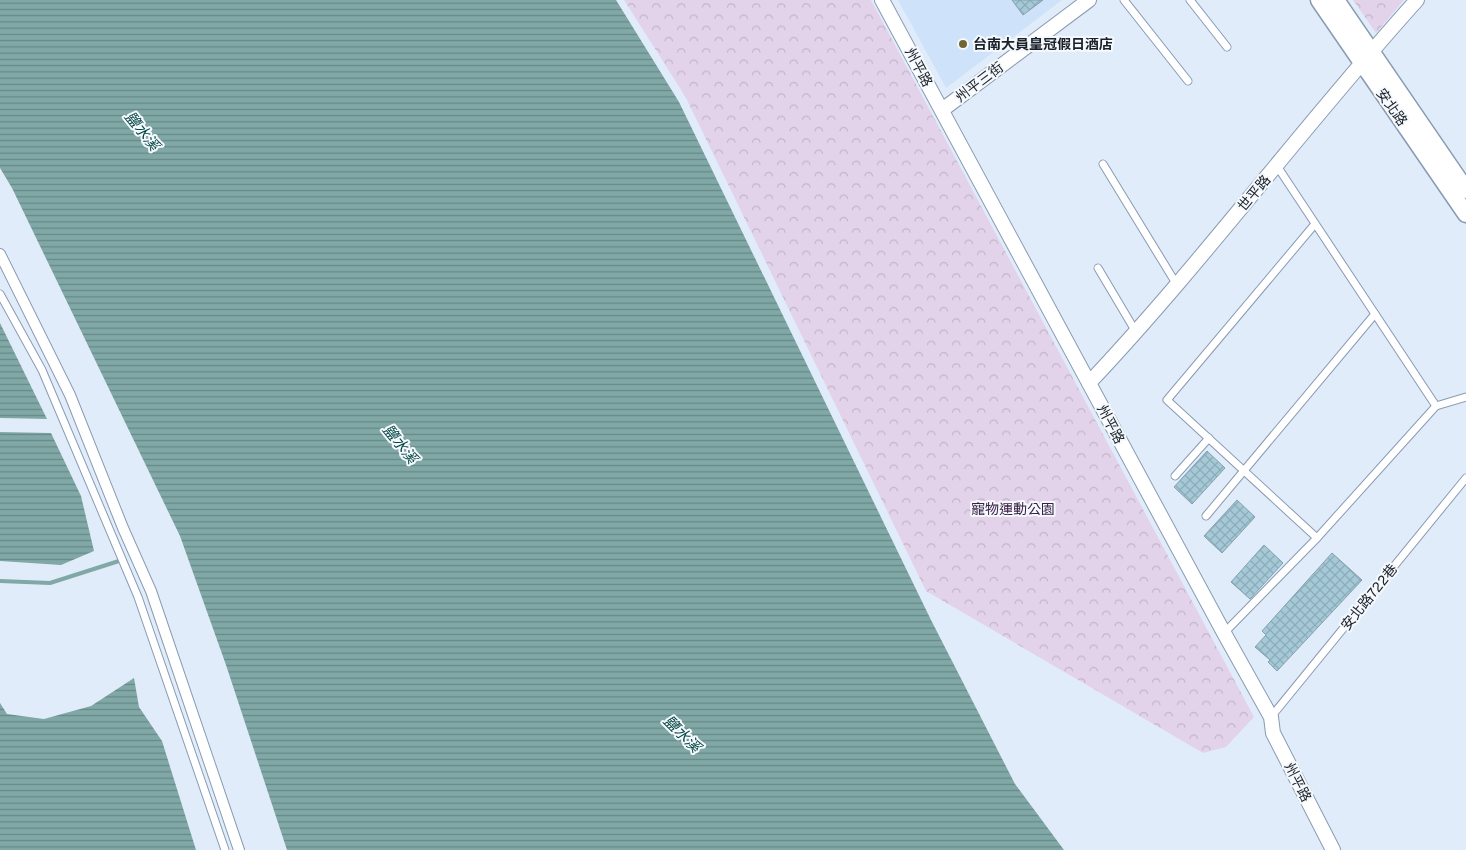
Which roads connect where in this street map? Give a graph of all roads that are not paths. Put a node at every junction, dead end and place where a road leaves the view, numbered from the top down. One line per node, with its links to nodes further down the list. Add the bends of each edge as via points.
1 (882, 0): 11 (street, 州平路)
2 (1089, 0): 11 (street, 州平三街)
3 (1124, 0): 10 (lane)
4 (1190, 0): 8 (lane)
5 (1319, 0): 9 (street, 安北路)
6 (1336, 0): 9 (street, 安北路)
7 (1416, 0): 9 (street, 世平路)
8 (1227, 47)
9 (1366, 57): 13 (street, 世平路); 14 (street, 安北路); 15 (street, 安北路)
10 (1188, 81)
11 (942, 110): 23 (street, 州平路)
12 (1104, 164): 19 (lane)
13 (1277, 166): 16 (lane); 19 (street, 世平路)
14 (1466, 190)
15 (1466, 214)
16 (1315, 224): 21 (lane); 26 (lane, via 1167,400)
17 (0, 254): 35 (street, via 70,395 151,591)
18 (1098, 268): 22 (lane)
19 (1177, 285): 22 (street, 世平路)
20 (0, 294): 34 (lane, via 42,370 138,597)
21 (1375, 314): 25 (lane); 27 (lane)
22 (1136, 333): 23 (street, 世平路)
23 (1089, 383): 32 (street, 州平路)
24 (1466, 397): 25 (lane)
25 (1436, 406): 31 (lane)
26 (1209, 438): 27 (lane); 28 (lane)
27 (1244, 471): 30 (lane); 31 (lane)
28 (1174, 476)
29 (1466, 478): 33 (lane, 安北路722巷)
30 (1206, 516)
31 (1317, 538): 32 (lane)
32 (1224, 633): 33 (street, 州平路)
33 (1271, 717): 36 (street, 州平路, via 1273,733)
34 (225, 850)
35 (239, 850)
36 (1333, 850)

